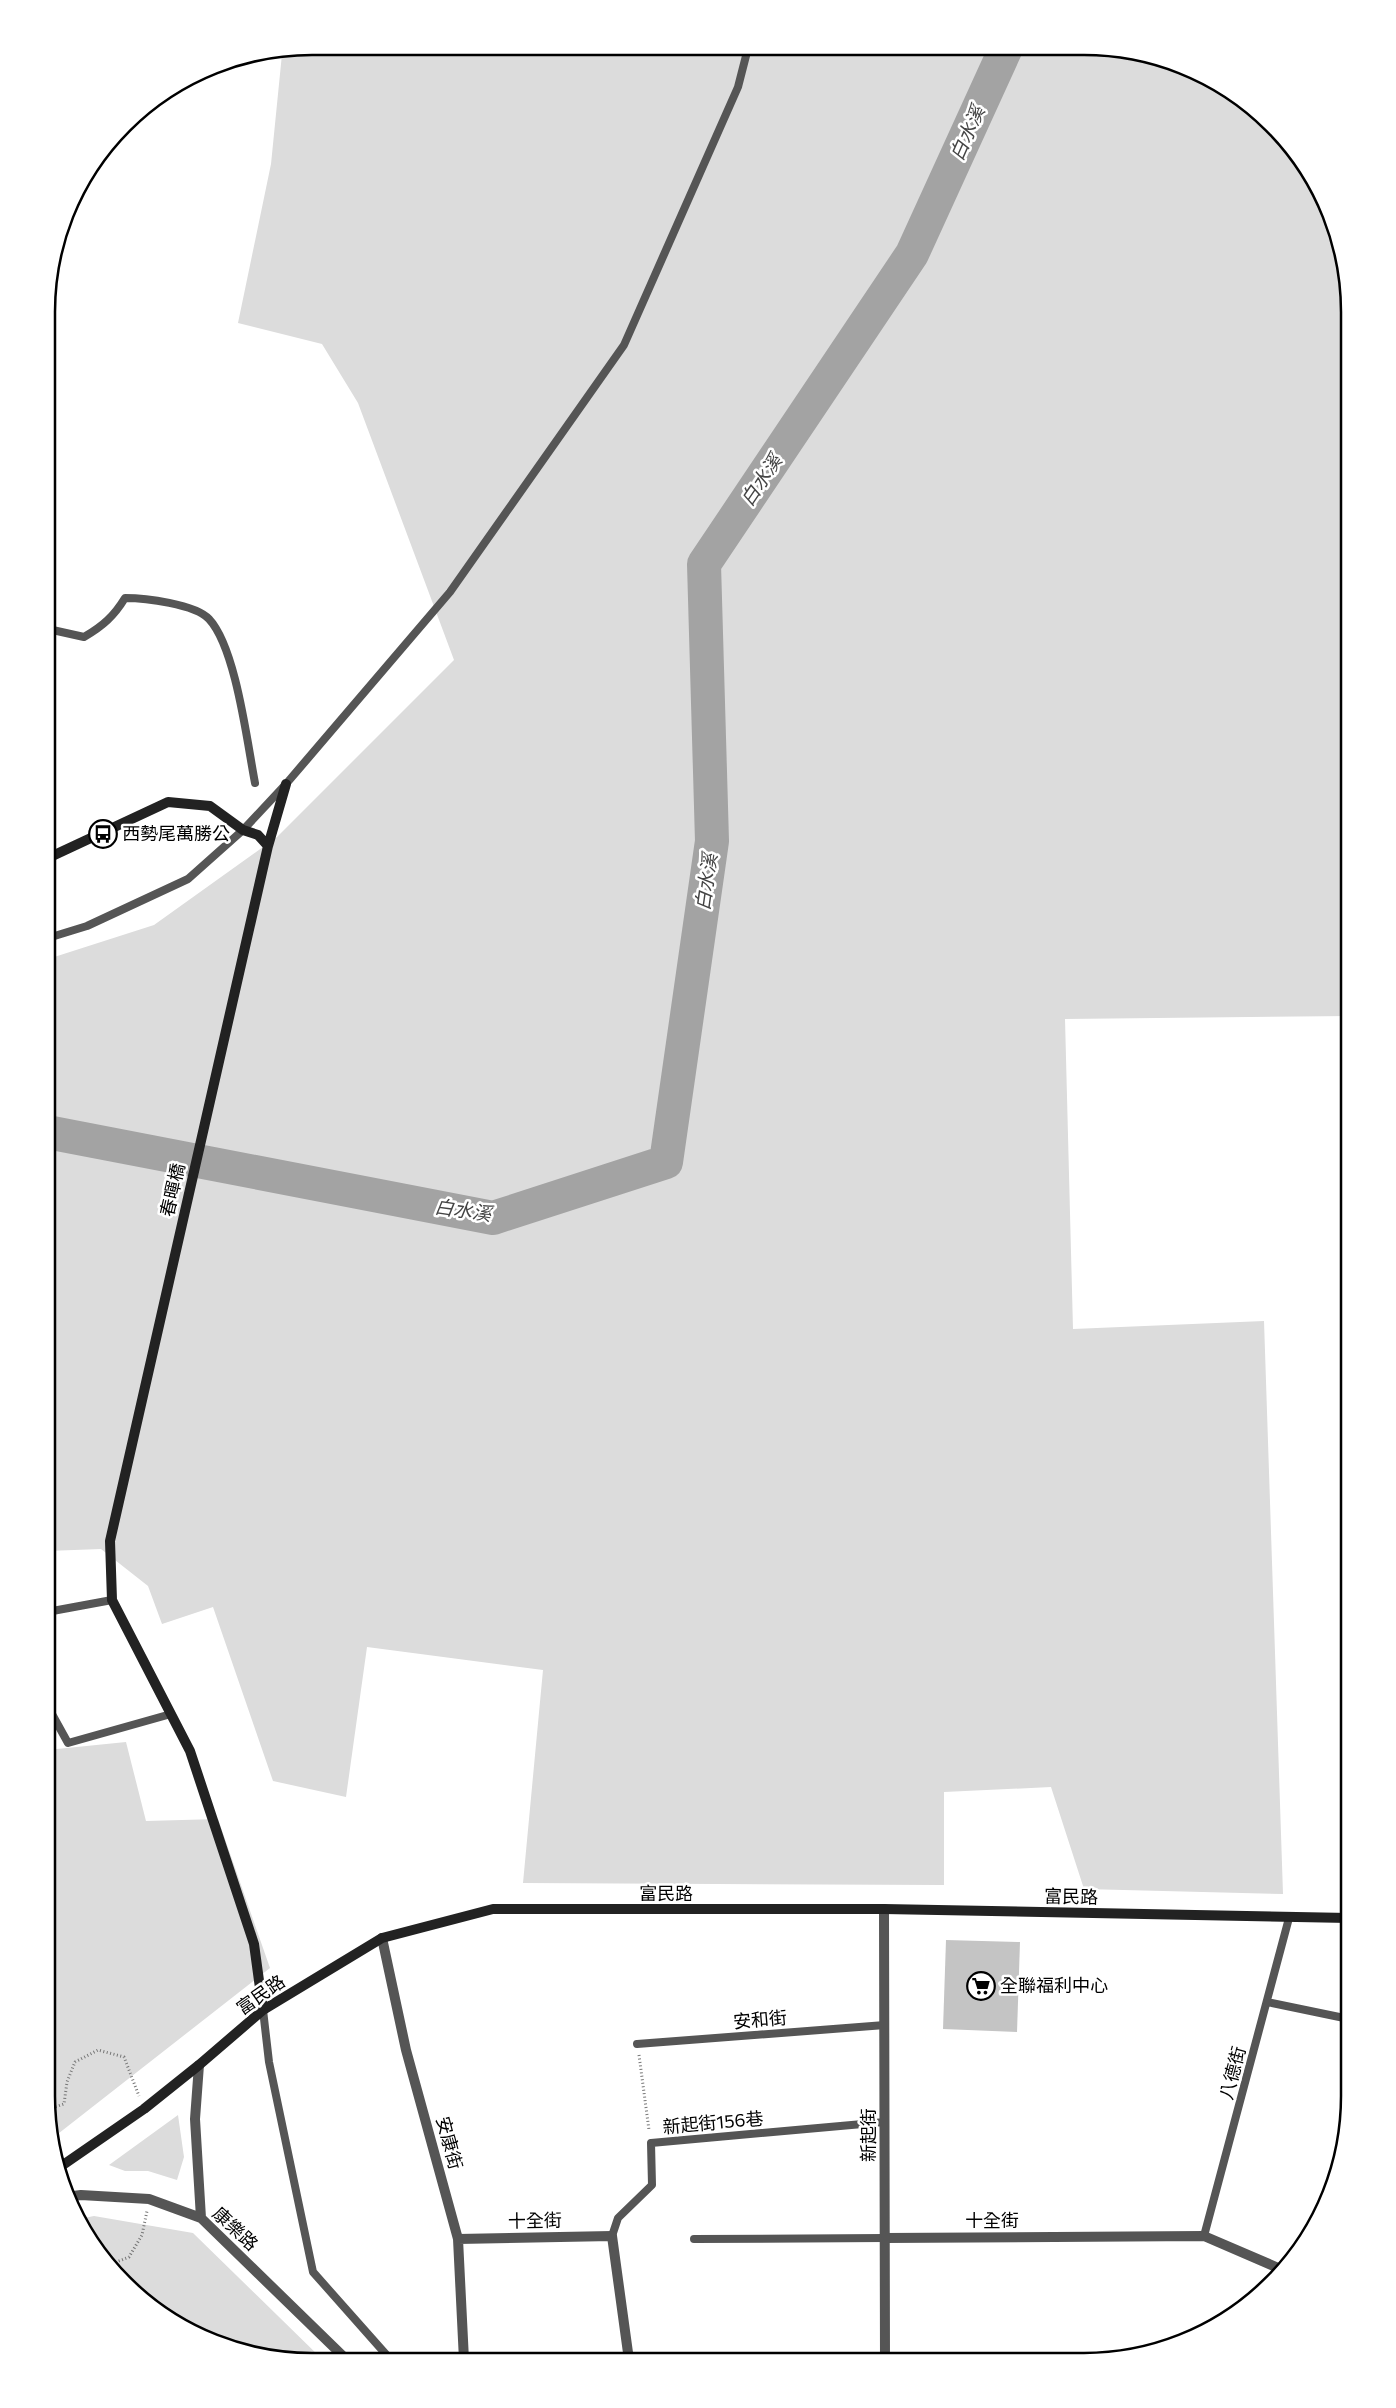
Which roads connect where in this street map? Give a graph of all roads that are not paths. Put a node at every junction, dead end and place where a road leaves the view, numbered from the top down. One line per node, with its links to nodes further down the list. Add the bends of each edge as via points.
1 (746, 55): 4 (lane, via 738,87 624,345 450,592)
2 (55, 631): 3 (lane, via 84,637 114,616 125,598 189,608 208,619 229,653)
3 (255, 783)
4 (286, 784): 5 (lane); 6 (street, 春暉橋)
5 (242, 830): 6 (street, via 258,834); 7 (street, via 210,806 168,802); 8 (lane, via 188,879 87,926)
6 (268, 846): 9 (street, 春暉橋, via 110,1541)
7 (55, 855)
8 (55, 936)
9 (112, 1600): 10 (lane); 11 (street)
10 (55, 1611)
11 (171, 1714): 12 (lane, via 68,1743); 18 (street, via 190,1751 254,1944)
12 (55, 1719)
13 (884, 1909): 14 (street, 富民路); 16 (street, 富民路, via 494,1909); 20 (street, 新起街)
14 (1289, 1918): 15 (street, 富民路); 17 (lane, 八德街)
15 (1341, 1918)
16 (382, 1938): 18 (street, 富民路); 30 (street, 安康街, via 406,2050)
17 (1267, 2002): 19 (lane); 28 (lane, 八德街)
18 (263, 2010): 22 (street, 富民路); 34 (lane, via 269,2062 313,2272)
19 (1341, 2017)
20 (885, 2025): 21 (lane, 安和街); 23 (street, 新起街)
21 (637, 2044)
22 (199, 2065): 24 (street, 富民路, via 144,2109); 26 (street, via 194,2118)
23 (885, 2122): 27 (lane, 新起街156巷, via 651,2143 652,2185 618,2218); 29 (street, 新起街)
24 (65, 2164)
25 (76, 2196): 26 (street, 康樂路, via 149,2199)
26 (201, 2218): 33 (street, 康樂路)
27 (612, 2236): 30 (street, 十全街); 36 (street)
28 (1204, 2236): 29 (street, 十全街); 32 (street, 十全街)
29 (885, 2238): 31 (lane, 十全街); 37 (street, 新起街)
30 (458, 2239): 35 (street, 安康街)
31 (694, 2239)
32 (1276, 2267)
33 (340, 2353)
34 (385, 2353)
35 (464, 2353)
36 (628, 2353)
37 (885, 2353)

